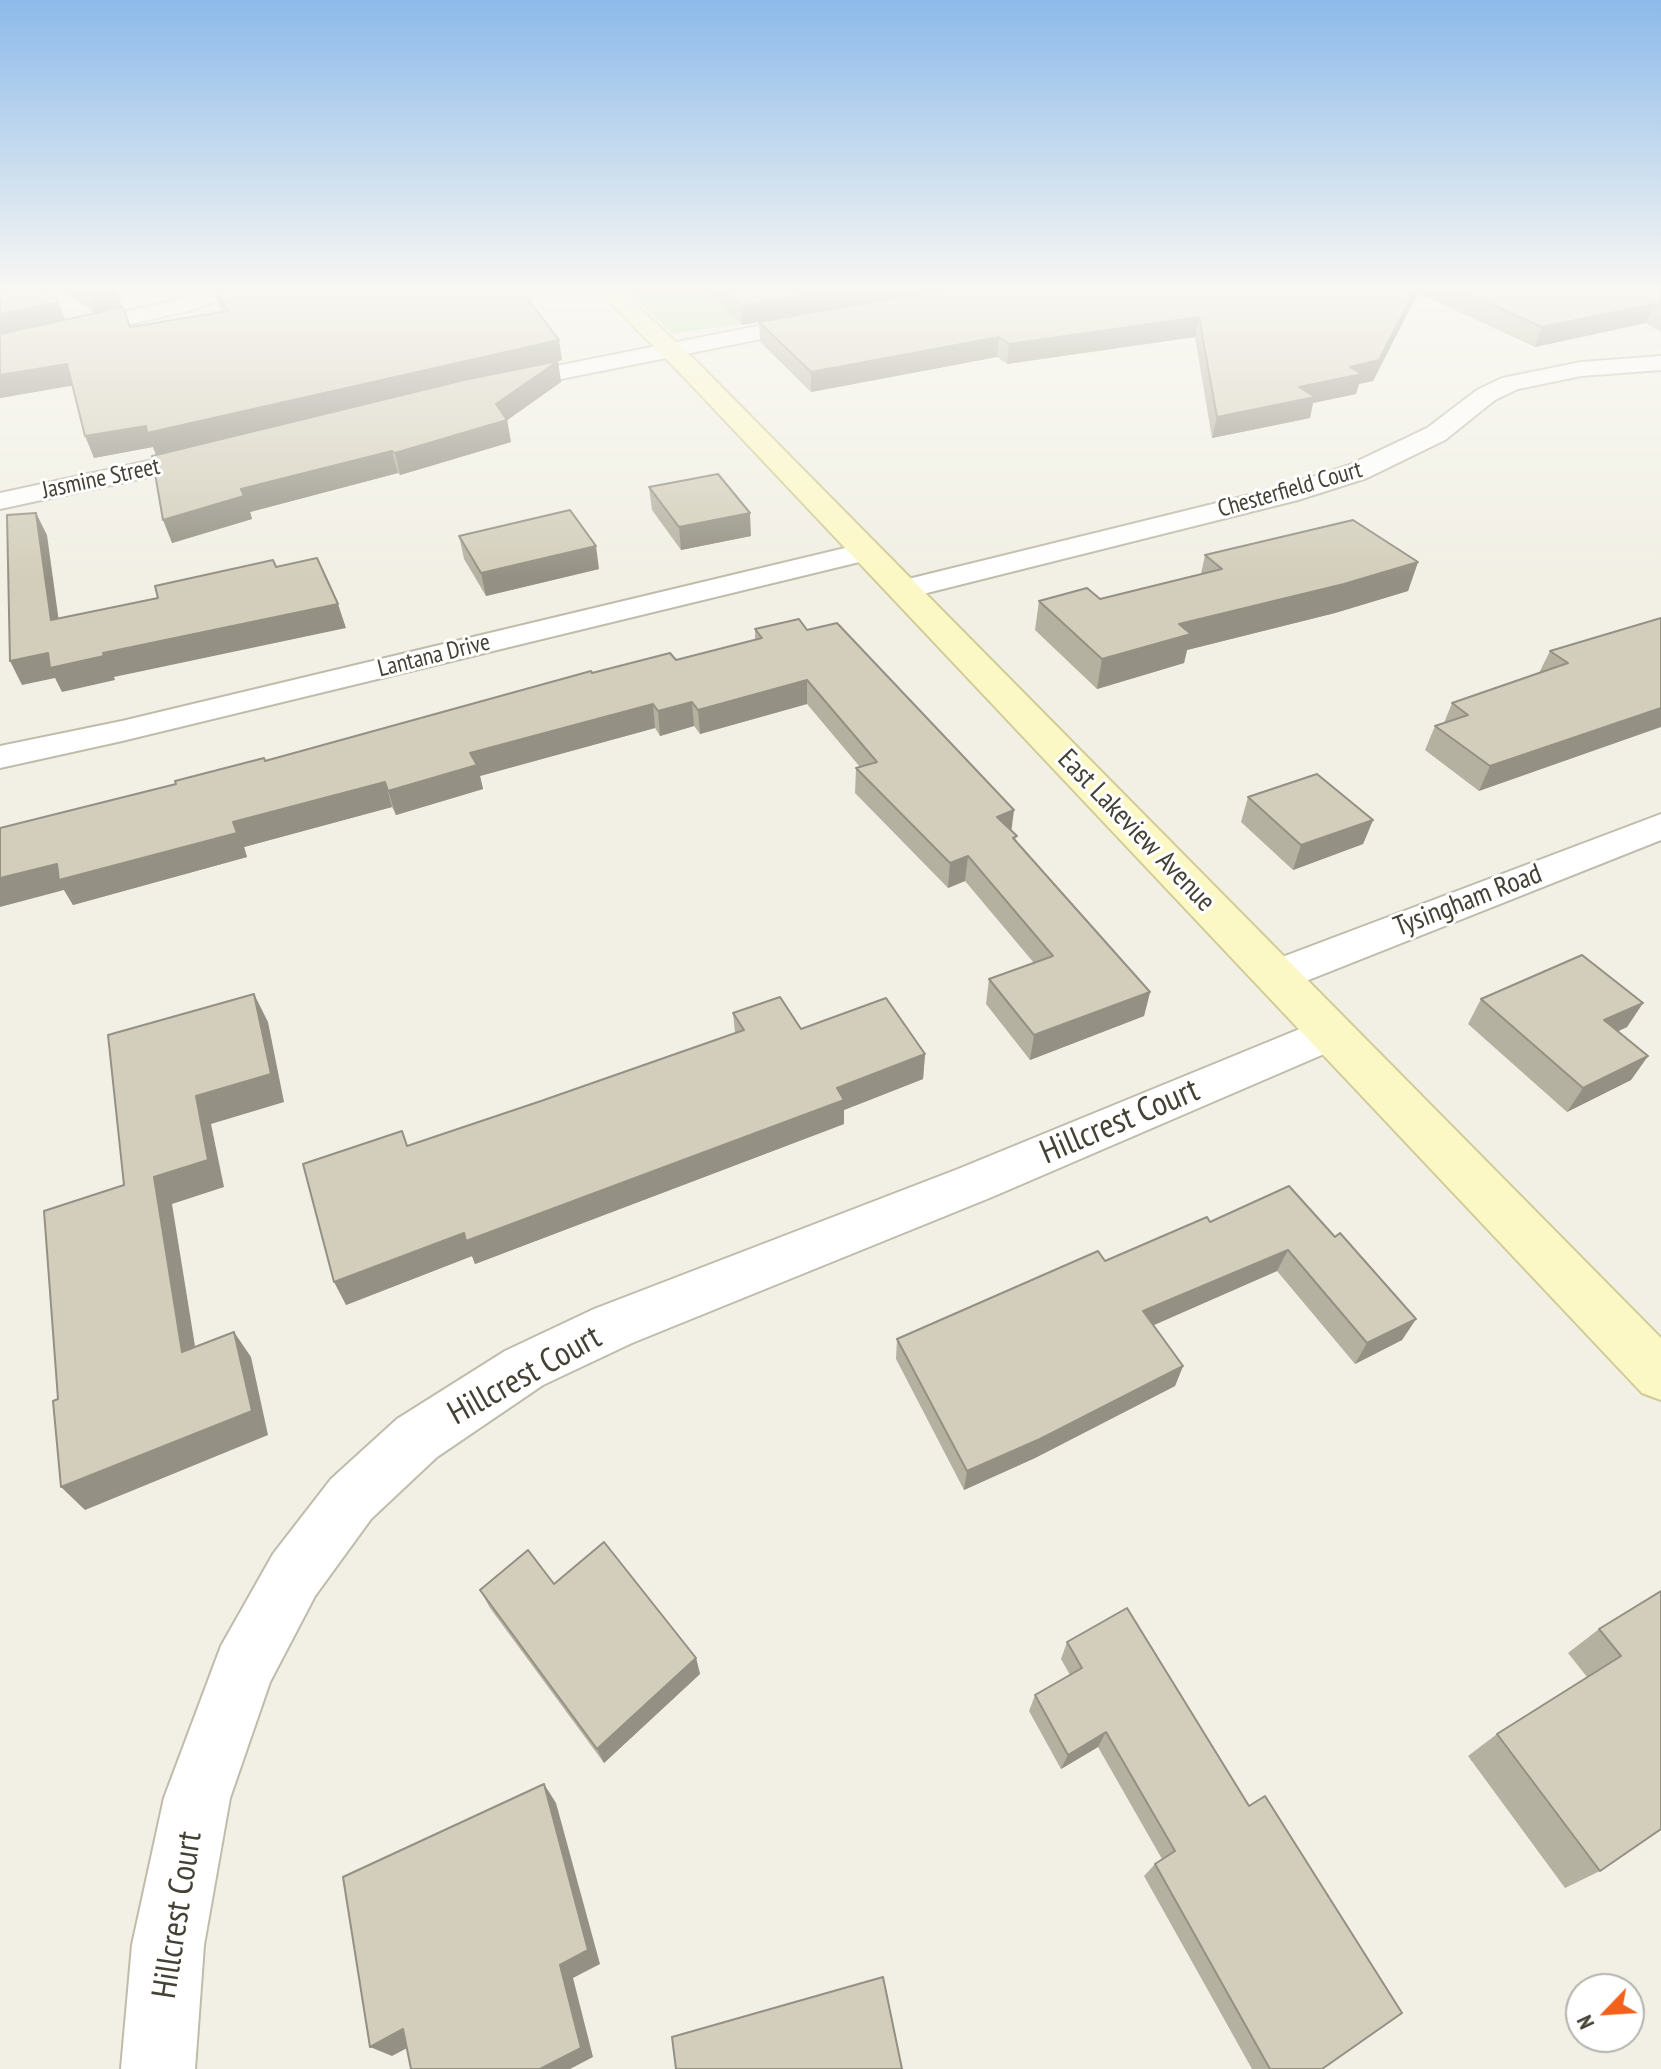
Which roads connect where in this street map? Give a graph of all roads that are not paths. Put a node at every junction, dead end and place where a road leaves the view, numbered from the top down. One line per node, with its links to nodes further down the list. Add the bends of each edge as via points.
1 (491, 387): 4 (street)
2 (705, 387): 7 (street, East Lakeview Avenue)
3 (1504, 387): 8 (street, Chesterfield Court, via 1436,434 1357,472)
4 (484, 388)
5 (240, 448): 6 (street, Jasmine Street)
6 (0, 501)
7 (866, 552): 8 (street, East Lakeview Avenue); 9 (street, Lantana Drive)
8 (903, 590): 11 (street, East Lakeview Avenue)
9 (0, 757)
10 (1661, 826): 11 (street, Tysingham Road)
11 (1276, 976): 12 (street, East Lakeview Avenue)
12 (1329, 1033): 13 (street, East Lakeview Avenue); 14 (street, Hillcrest Court, via 975,1183 613,1326 524,1368 417,1438 351,1499 294,1575 243,1668 197,1798 168,1945)
13 (1661, 1375)
14 (158, 2069)

